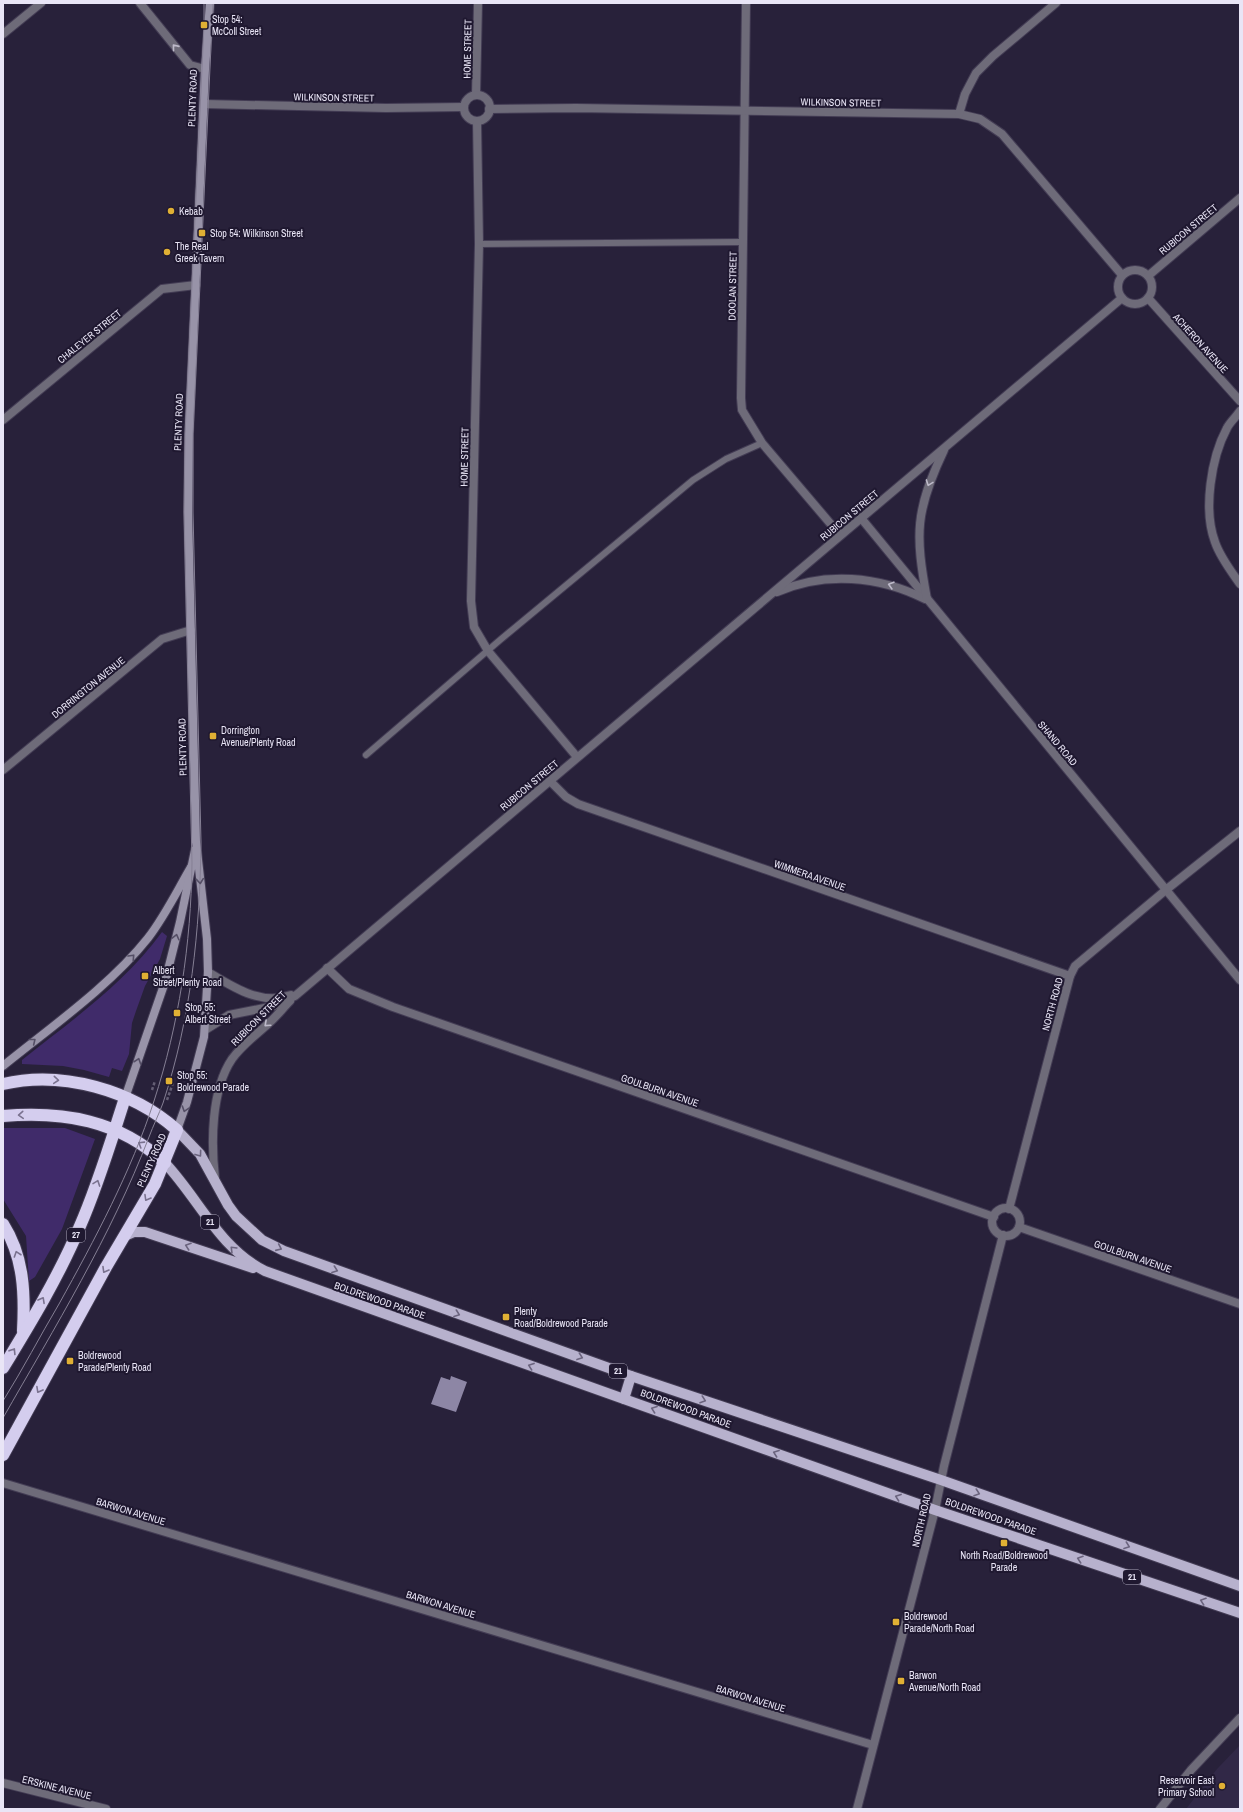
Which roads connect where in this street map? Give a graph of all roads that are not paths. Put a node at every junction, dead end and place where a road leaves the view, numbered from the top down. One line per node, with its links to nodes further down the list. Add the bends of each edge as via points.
1 (40, 3): 7 (street)
2 (140, 3): 8 (street, one-way to 2, via 190,65)
3 (210, 3): 8 (main road, PLENTY ROAD / 27)
4 (478, 3): 9 (street, HOME STREET)
5 (746, 3): 13 (street, DOOLAN STREET)
6 (1056, 3): 14 (street, via 978,70 965,94)
7 (3, 34)
8 (206, 68): 10 (main road, PLENTY ROAD / 27)
9 (476, 95): 11 (street, via 466,100); 12 (street, via 481,95 487,100)
10 (204, 104): 11 (street, WILKINSON STREET); 21 (main road, PLENTY ROAD / 27)
11 (464, 107): 15 (street, via 466,115)
12 (489, 109): 13 (street, WILKINSON STREET); 15 (street, via 484,118)
13 (744, 111): 14 (street, WILKINSON STREET); 17 (street, DOOLAN STREET)
14 (959, 114): 19 (street, WILKINSON STREET, via 980,119 1002,134)
15 (477, 121): 18 (street, HOME STREET)
16 (1240, 198): 20 (street, RUBICON STREET)
17 (743, 242): 18 (lane); 27 (street, DOOLAN STREET, via 742,410)
18 (479, 244): 35 (street, HOME STREET, via 471,601 474,627)
19 (1122, 275): 20 (street, via 1132,269 1144,272); 22 (street, via 1117,286)
20 (1148, 276): 23 (street, via 1152,284)
21 (196, 285): 26 (street, CHALEYER STREET, via 162,289); 34 (main road, PLENTY ROAD / 27, via 189,450)
22 (1122, 298): 23 (street, via 1135,304); 28 (street, RUBICON STREET)
23 (1148, 298): 24 (street, ACHERON AVENUE)
24 (1240, 401)
25 (1240, 411): 31 (street, via 1227,427 1217,452 1208,508 1214,541)
26 (3, 420)
27 (762, 443): 30 (street, DOOLAN STREET); 35 (lane, via 726,459 693,480)
28 (945, 447): 29 (street, RUBICON STREET); 33 (street, RUBICON STREET, one-way to 33, via 927,487 919,524 918,548)
29 (861, 518): 30 (street, RUBICON STREET); 33 (street, SHAND ROAD)
30 (840, 535): 32 (street, RUBICON STREET)
31 (1240, 584)
32 (767, 598): 33 (street, RUBICON STREET, one-way to 32, via 886,584 843,578 803,583); 37 (street, RUBICON STREET)
33 (927, 600): 43 (street, SHAND ROAD)
34 (191, 630): 38 (street, DORRINGTON AVENUE, via 162,639); 41 (main road, PLENTY ROAD / 27)
35 (488, 651): 36 (lane); 37 (street, HOME STREET)
36 (366, 755)
37 (577, 757): 39 (street, RUBICON STREET)
38 (3, 770)
39 (550, 780): 44 (street, RUBICON STREET); 46 (street, WIMMERA AVENUE, via 566,797 578,804)
40 (1240, 831): 43 (street, NORTH ROAD)
41 (196, 842): 42 (main road, PLENTY ROAD / 27); 45 (main road, PLENTY ROAD / 27, one-way to 45, via 207,939)
42 (191, 868): 51 (main road, one-way to 42, via 121,968 159,923); 53 (main road, PLENTY ROAD / 27, one-way to 42, via 165,982)
43 (1167, 889): 46 (street, NORTH ROAD, via 1086,956 1075,966); 47 (street, SHAND ROAD)
44 (327, 968): 48 (street, RUBICON STREET); 61 (street, GOULBURN AVENUE, via 349,989 393,1007)
45 (208, 972): 48 (street, RUBICON STREET, via 234,988 264,998 284,998); 50 (main road, PLENTY ROAD / 27)
46 (1070, 976): 60 (street, NORTH ROAD)
47 (1240, 980)
48 (304, 988): 49 (street, RUBICON STREET)
49 (295, 996): 50 (street, RUBICON STREET, via 274,1006 228,1015); 55 (street, RUBICON STREET, one-way to 55, via 232,1060 220,1086)
50 (205, 1030): 57 (main road, PLENTY ROAD / 27, one-way to 57)
51 (3, 1066)
52 (3, 1084): 53 (highway, 21, one-way to 53, via 33,1079 59,1080 88,1085)
53 (125, 1098): 56 (highway, PLENTY ROAD / 27); 57 (highway, 21, via 154,1112)
54 (3, 1116): 56 (highway, 21, one-way to 54, via 88,1121 57,1115)
55 (214, 1122): 59 (street, BOLDREWOOD PARADE, via 212,1154)
56 (114, 1130): 58 (highway, 21, one-way to 56, via 146,1147); 68 (highway, PLENTY ROAD / 27, one-way to 56, via 80,1227)
57 (178, 1130): 58 (highway, PLENTY ROAD / 27); 59 (main road, BOLDREWOOD PARADE / 21, one-way to 59, via 200,1154)
58 (165, 1163): 65 (highway, PLENTY ROAD / 27, one-way to 65); 66 (main road, BOLDREWOOD PARADE / 21, one-way to 58, via 229,1246)
59 (215, 1181): 70 (main road, BOLDREWOOD PARADE / 21, one-way to 70, via 236,1216 252,1232 273,1246)
60 (1009, 1209): 61 (street, via 1002,1209); 63 (street, via 1015,1211 1019,1217)
61 (994, 1217): 64 (street, via 995,1230)
62 (3, 1224): 68 (highway, one-way to 62, via 22,1270 13,1242)
63 (1019, 1227): 64 (street, via 1011,1235); 67 (street, GOULBURN AVENUE)
64 (1003, 1235): 73 (street, NORTH ROAD)
65 (125, 1236): 66 (main road, one-way to 65, via 145,1232 134,1232); 72 (highway, PLENTY ROAD / 27, one-way to 72)
66 (265, 1271): 71 (main road, BOLDREWOOD PARADE / 21, one-way to 66)
67 (1240, 1304)
68 (23, 1334): 69 (highway, PLENTY ROAD / 27, one-way to 68)
69 (3, 1368)
70 (631, 1376): 71 (main road); 73 (main road, BOLDREWOOD PARADE / 21, one-way to 73)
71 (624, 1398): 75 (main road, BOLDREWOOD PARADE / 21, one-way to 71)
72 (3, 1455)
73 (940, 1480): 75 (street, NORTH ROAD); 76 (main road, BOLDREWOOD PARADE / 21, one-way to 76)
74 (3, 1484): 79 (street, BARWON AVENUE)
75 (935, 1510): 77 (main road, BOLDREWOOD PARADE / 21, one-way to 75); 79 (street, NORTH ROAD)
76 (1240, 1586)
77 (1240, 1613)
78 (1240, 1718): 83 (street, via 1191,1770)
79 (873, 1745): 82 (street, NORTH ROAD)
80 (3, 1783): 81 (street, ERSKINE AVENUE)
81 (106, 1809)
82 (857, 1809)
83 (1160, 1809)

